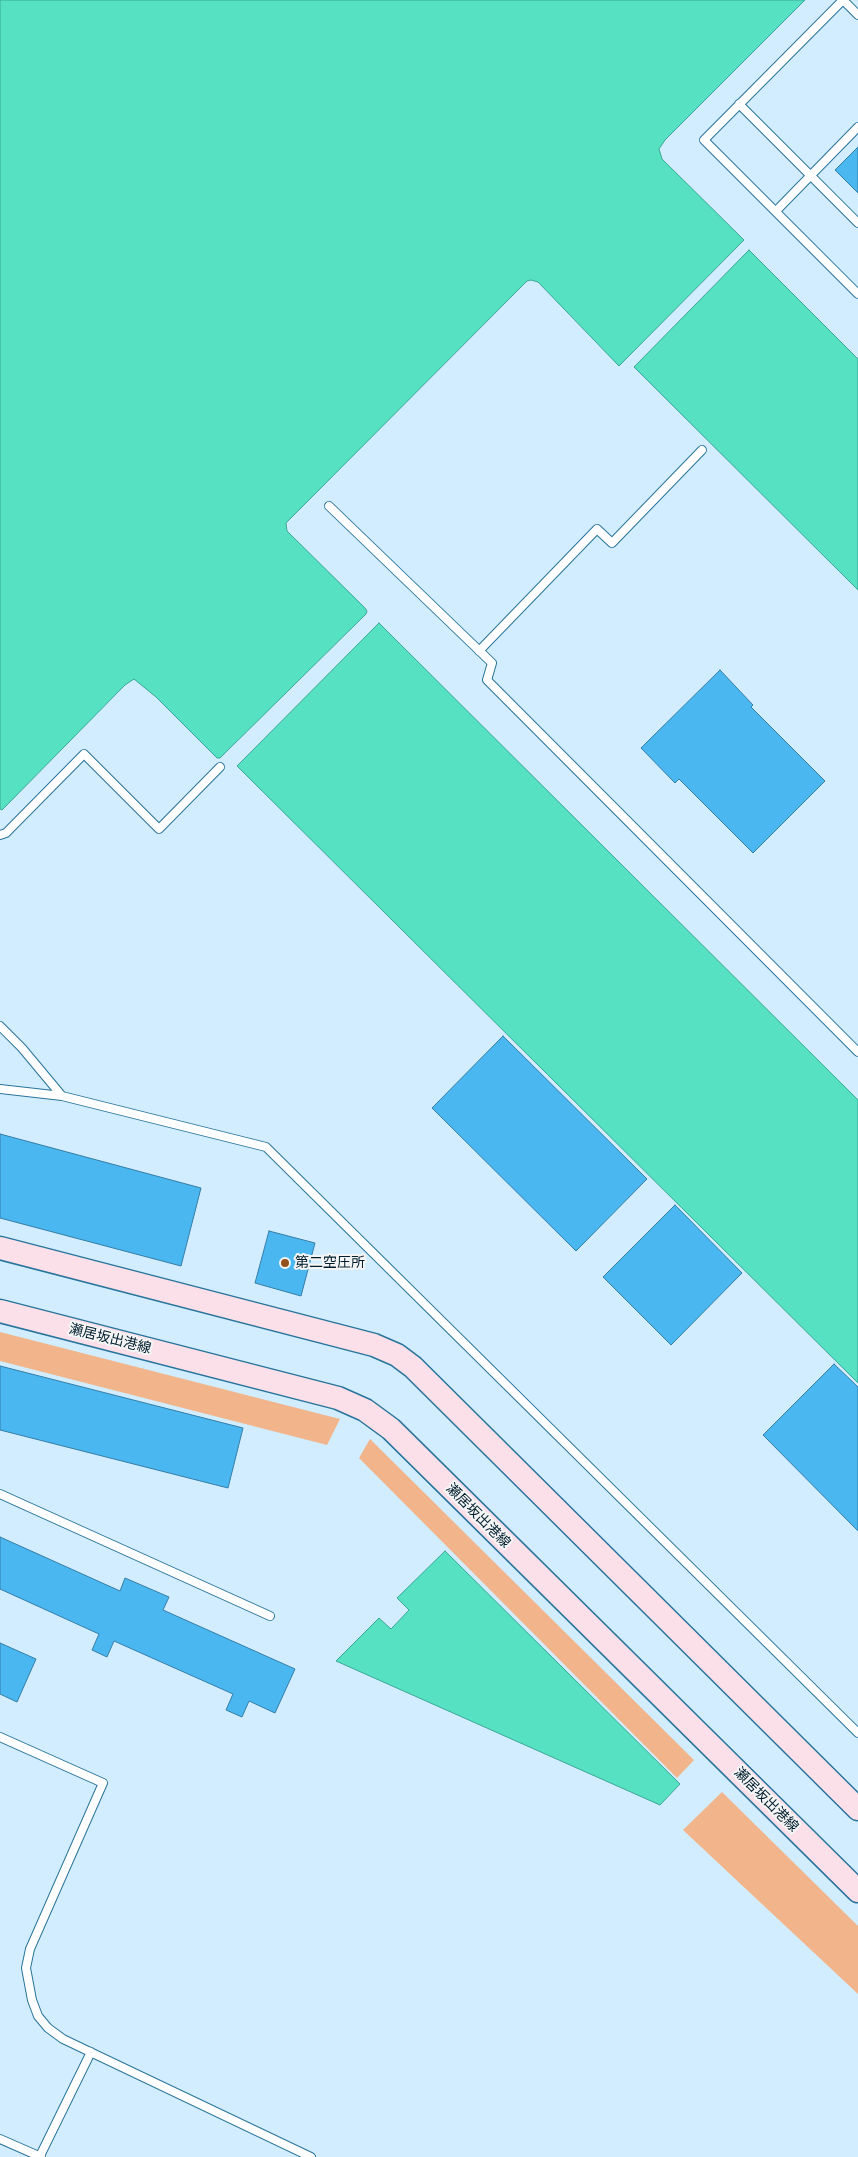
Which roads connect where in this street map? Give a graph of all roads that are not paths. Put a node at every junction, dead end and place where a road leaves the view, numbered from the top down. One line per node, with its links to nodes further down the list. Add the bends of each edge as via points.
1 (843, 0): 2 (lane); 3 (lane)
2 (858, 15)
3 (739, 104): 5 (lane); 6 (lane, via 704,140)
4 (858, 127): 5 (lane)
5 (810, 176): 6 (lane); 7 (lane)
6 (776, 211): 8 (lane)
7 (858, 223)
8 (858, 294)
9 (702, 450): 11 (lane, via 612,543 597,529)
10 (329, 506): 11 (lane)
11 (479, 651): 15 (lane, via 492,663 487,680)
12 (220, 767): 13 (lane, via 159,829 84,754 6,833)
13 (0, 835)
14 (0, 1026): 17 (lane)
15 (858, 1052)
16 (0, 1089): 17 (lane)
17 (62, 1096): 22 (lane, via 266,1147)
18 (0, 1248): 24 (main road, via 374,1346 397,1355 420,1374)
19 (0, 1311): 25 (main road, 瀬居坂出港線, via 338,1398 365,1410 391,1429)
20 (0, 1494): 21 (lane)
21 (270, 1616)
22 (858, 1733)
23 (0, 1737): 26 (lane, via 104,1783 30,1949 26,1968 38,2016 63,2039)
24 (858, 1809)
25 (858, 1891)
26 (91, 2052): 28 (lane); 29 (lane)
27 (0, 2138): 28 (lane)
28 (41, 2157)
29 (312, 2157)

